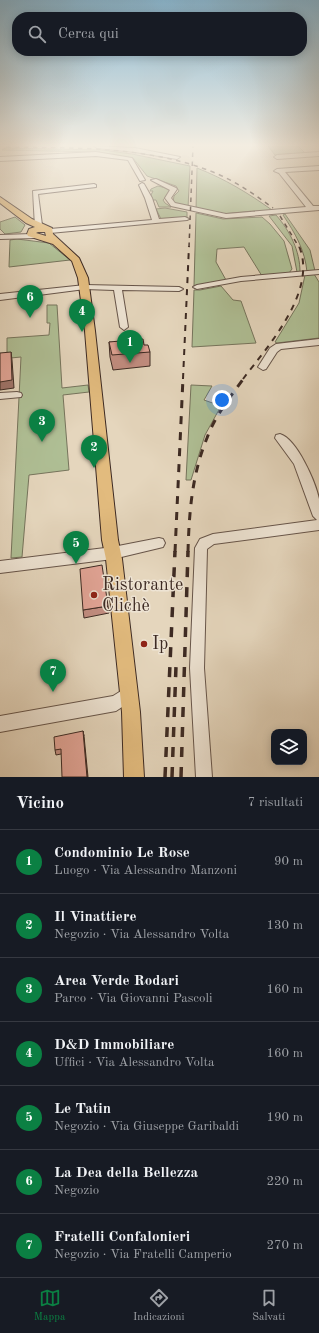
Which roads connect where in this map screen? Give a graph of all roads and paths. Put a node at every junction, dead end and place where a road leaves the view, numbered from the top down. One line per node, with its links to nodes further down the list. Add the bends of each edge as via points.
1 (149, 182): 5 (street)
2 (291, 182): 8 (street)
3 (142, 183): 5 (street)
4 (94, 186): 11 (street, via 35,192)
5 (151, 186): 8 (street, via 164,184 174,189 168,198 174,205 218,216); 10 (street, via 148,202)
6 (0, 199): 11 (main road)
7 (319, 208): 8 (street)
8 (311, 209)
9 (185, 219): 10 (street)
10 (156, 222): 11 (street)
11 (41, 230): 12 (street); 14 (main road, via 68,251 78,264)
12 (0, 237)
13 (319, 272): 15 (street, via 241,279)
14 (85, 287): 16 (street); 18 (street); 28 (main road)
15 (197, 287)
16 (118, 288): 17 (street); 19 (street)
17 (178, 289)
18 (0, 297)
19 (124, 327)
20 (319, 342): 21 (street, via 279,346)
21 (263, 367)
22 (17, 395): 23 (street)
23 (0, 396)
24 (280, 438): 25 (street, via 288,445 297,460)
25 (319, 516)
26 (319, 524): 33 (street, via 213,539 204,543 201,548 197,668)
27 (159, 543): 28 (street)
28 (113, 553): 29 (street); 30 (main road)
29 (0, 567)
30 (129, 694): 31 (street, via 116,703); 32 (main road)
31 (0, 724)
32 (134, 777)
33 (204, 777)

